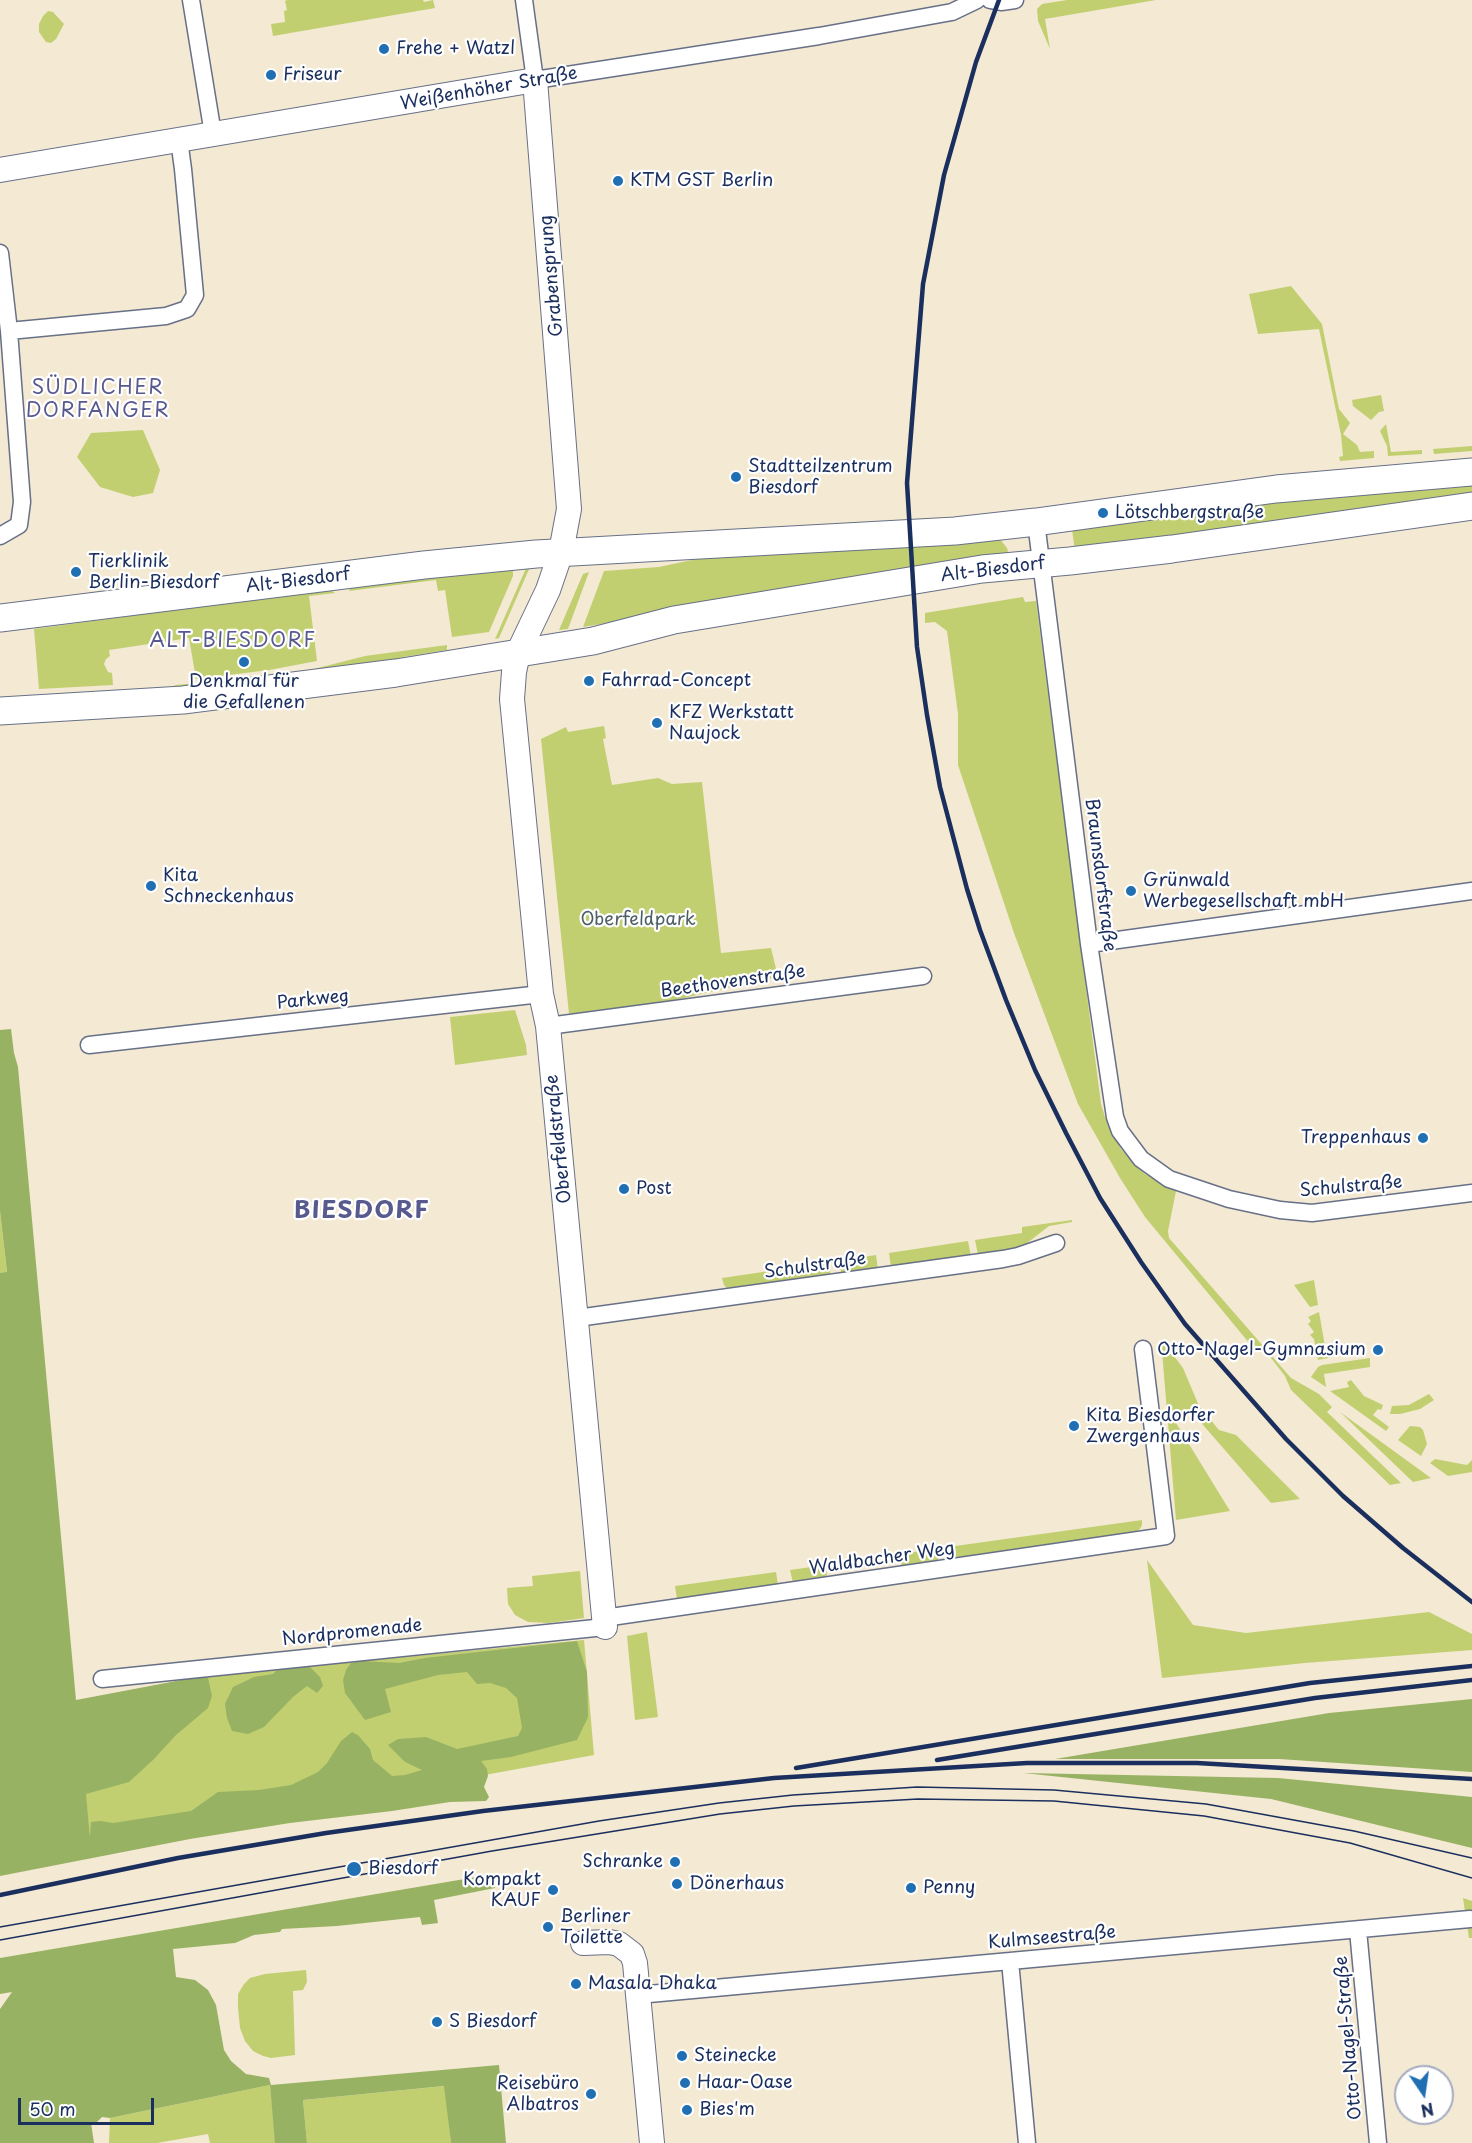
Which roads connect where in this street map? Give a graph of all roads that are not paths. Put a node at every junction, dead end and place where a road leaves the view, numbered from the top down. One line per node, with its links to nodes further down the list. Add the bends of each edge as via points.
1 (191, 0): 7 (street)
2 (524, 0): 6 (street, Grabensprung)
3 (977, 0): 6 (street, Weißenhöher Straße, via 952,12 919,18)
4 (990, 0): 5 (street)
5 (1015, 0)
6 (535, 80): 7 (street, Weißenhöher Straße); 16 (street, Grabensprung, via 569,509)
7 (213, 134): 8 (street, Weißenhöher Straße)
8 (179, 140): 9 (street, Weißenhöher Straße); 11 (street, via 195,295 187,309 166,316)
9 (0, 170)
10 (0, 253): 11 (street)
11 (9, 331): 15 (street, via 22,501 19,525)
12 (1472, 472): 14 (main road, Alt-Biesdorf, via 1276,489)
13 (1472, 506): 17 (main road, Alt-Biesdorf, via 1172,549)
14 (1036, 522): 16 (main road, Alt-Biesdorf, via 955,531); 17 (street, Braunsdorfstraße)
15 (0, 536)
16 (561, 552): 18 (main road, Alt-Biesdorf, via 424,565); 19 (street, via 549,590)
17 (1041, 563): 19 (main road, Alt-Biesdorf, via 982,569 674,620 593,641); 22 (street, Braunsdorfstraße)
18 (0, 618)
19 (518, 653): 20 (main road, Alt-Biesdorf, via 183,700); 24 (street, Oberfeldstraße, via 512,699)
20 (0, 711)
21 (1472, 891): 22 (street)
22 (1089, 944): 27 (street, Braunsdorfstraße, via 1120,1131 1150,1167)
23 (923, 976): 25 (street, Beethovenstraße)
24 (541, 994): 25 (street, Oberfeldstraße); 26 (street, Parkweg)
25 (548, 1026): 30 (street, Oberfeldstraße)
26 (89, 1045)
27 (1199, 1190): 28 (street, Schulstraße, via 1253,1205 1312,1213)
28 (1472, 1193)
29 (1056, 1243): 30 (street, Schulstraße, via 1003,1259)
30 (577, 1318): 32 (street, Oberfeldstraße)
31 (1143, 1349): 32 (street, Waldbacher Weg, via 1166,1536)
32 (605, 1622): 33 (street, Nordpromenade)
33 (102, 1679)
34 (1470, 1919): 35 (street, Kulmseestraße)
35 (1358, 1930): 37 (street, Kulmseestraße); 41 (street, Otto-Nagel-Straße)
36 (583, 1943): 38 (street, via 619,1944 632,1954)
37 (1010, 1961): 38 (street, Kulmseestraße); 40 (street)
38 (638, 1995): 39 (street)
39 (652, 2143)
40 (1027, 2143)
41 (1378, 2143)

